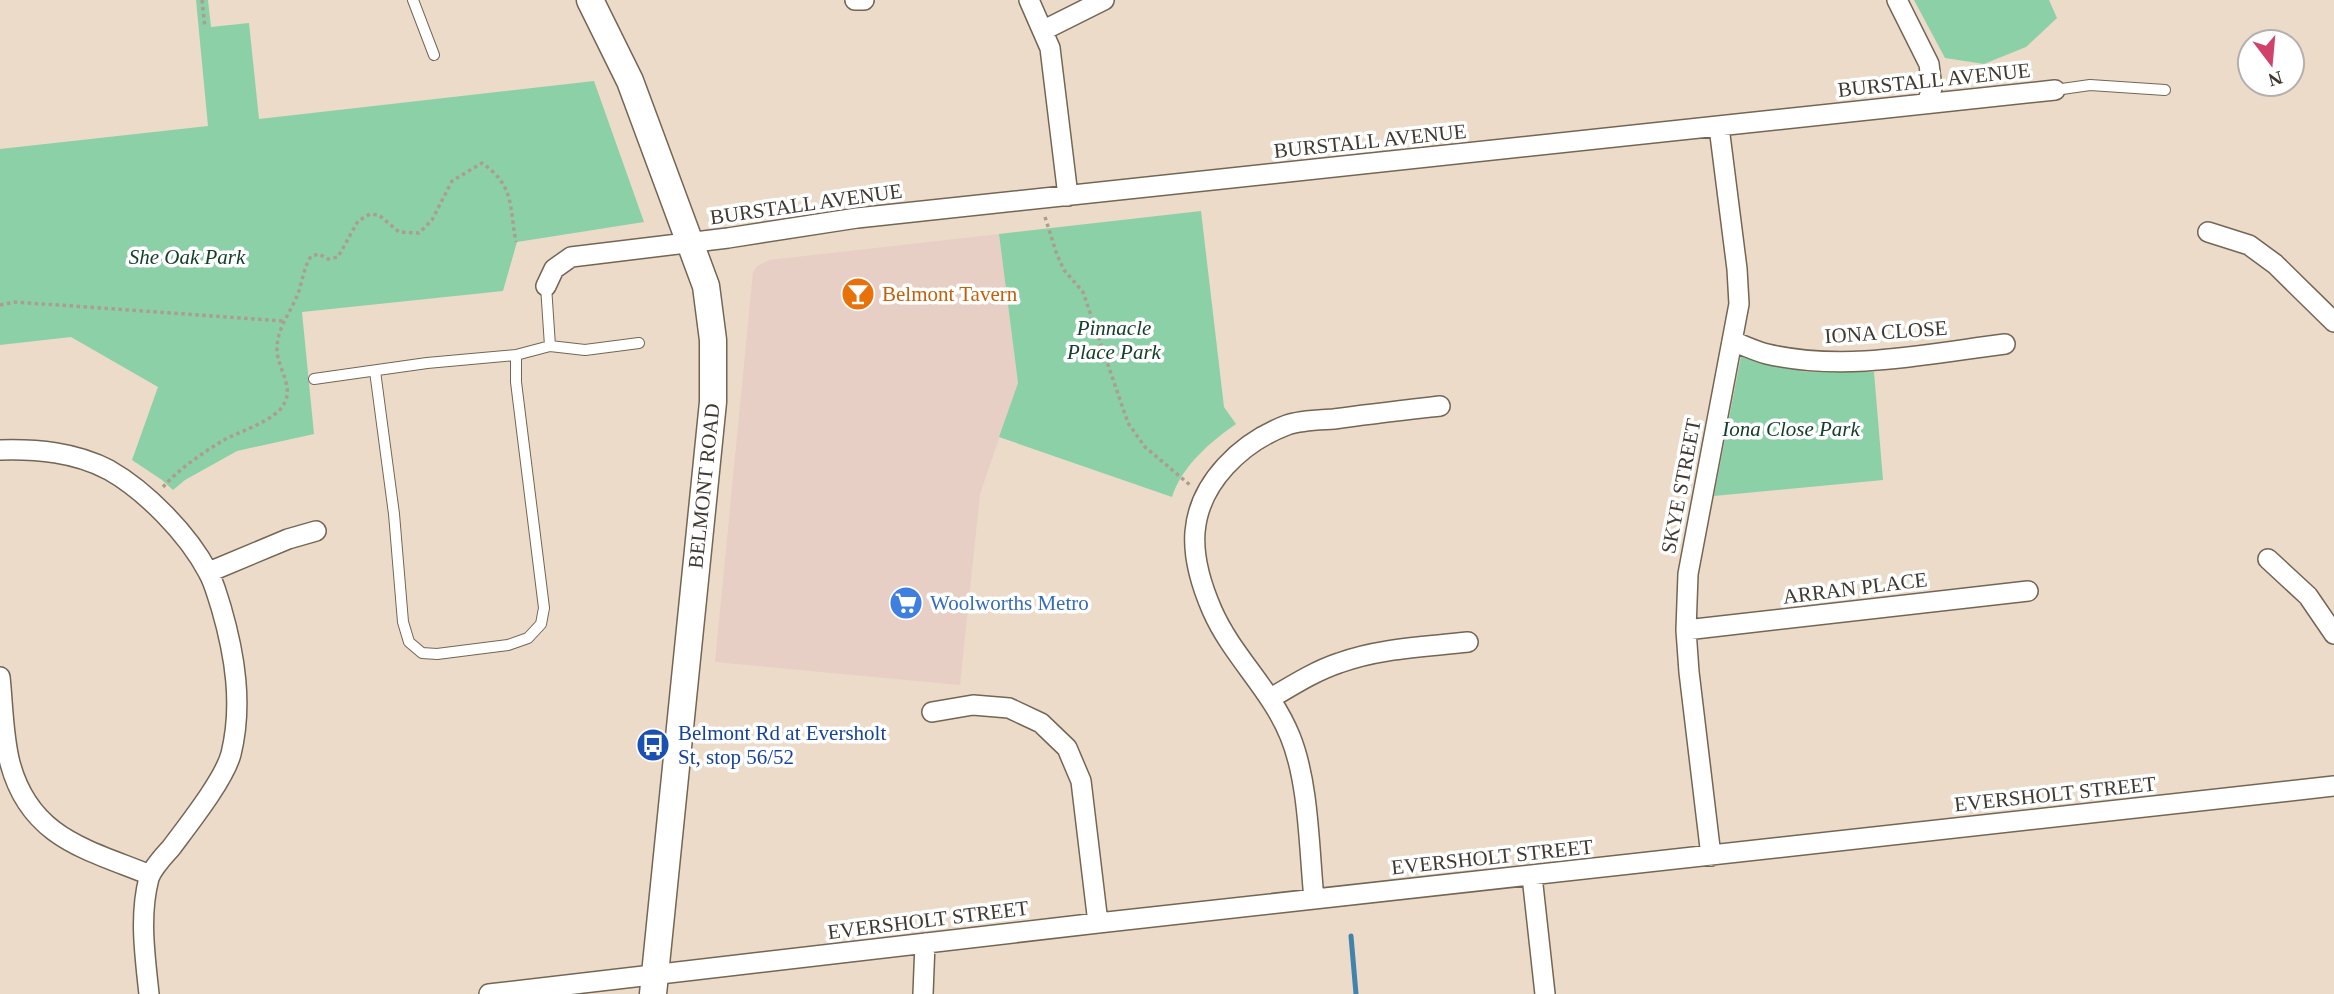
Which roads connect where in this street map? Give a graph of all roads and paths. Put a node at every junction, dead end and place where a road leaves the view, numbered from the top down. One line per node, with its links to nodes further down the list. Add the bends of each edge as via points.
1 (202, 0): 9 (path)
2 (413, 0): 11 (lane)
3 (590, 0): 20 (main road, BELMONT ROAD, via 630,81)
4 (855, 0): 5 (street)
5 (864, 0)
6 (1029, 0): 10 (street)
7 (1104, 0): 10 (street)
8 (1897, 0): 14 (street, via 1929,64 1933,88)
9 (205, 28)
10 (1044, 30): 16 (street)
11 (434, 55)
12 (2054, 90): 13 (lane, via 2090,85); 14 (street, BURSTALL AVENUE)
13 (2165, 90)
14 (1927, 103): 15 (street, BURSTALL AVENUE)
15 (1719, 127): 16 (street, BURSTALL AVENUE); 25 (street, SKYE STREET, via 1737,269 1739,304)
16 (1068, 196): 20 (street, BURSTALL AVENUE, via 857,218)
17 (1045, 217): 34 (path, via 1064,270 1083,292 1128,423 1145,447)
18 (2208, 232): 24 (street, via 2249,245)
19 (516, 242): 23 (path, via 508,190 482,163 452,181 432,220 419,233 399,232 379,215 370,214 358,221 338,257 311,256)
20 (691, 242): 21 (street, BURSTALL AVENUE, via 571,257 554,269); 53 (main road, BELMONT ROAD, via 706,286 713,340 713,402)
21 (546, 286): 28 (lane)
22 (0, 305): 23 (path, via 15,302)
23 (284, 321): 35 (path, via 277,351 288,392 285,404 184,467)
24 (2334, 322)
25 (1732, 341): 27 (street, IONA CLOSE, via 1766,354 1854,362); 40 (street, SKYE STREET, via 1688,574)
26 (639, 343): 28 (lane, via 585,350)
27 (2005, 344)
28 (550, 346): 29 (lane)
29 (516, 355): 30 (lane); 30 (lane, via 544,608 541,624 528,638 461,651 422,653 409,642)
30 (375, 371): 31 (lane)
31 (314, 379)
32 (1440, 406): 34 (street, via 1290,424 1262,436 1237,455 1215,477)
33 (0, 450): 35 (street, via 34,449 72,456 107,469)
34 (1205, 497): 44 (street, via 1195,534 1198,567 1212,610)
35 (151, 502): 38 (street)
36 (316, 531): 38 (street)
37 (2268, 559): 41 (street, via 2308,596)
38 (209, 572): 48 (street, via 227,630 237,724 230,758 207,798)
39 (2028, 591): 40 (street, ARRAN PLACE)
40 (1686, 630): 47 (street, SKYE STREET)
41 (2334, 634)
42 (1468, 642): 44 (street, via 1373,653 1340,662)
43 (0, 677): 48 (street, via 9,760 20,795 43,824 76,845)
44 (1271, 698): 50 (street, via 1301,771)
45 (932, 712): 51 (street, via 973,705 1009,708 1041,723 1067,748 1081,781)
46 (2334, 786): 47 (street, EVERSHOLT STREET)
47 (1711, 856): 49 (street, EVERSHOLT STREET)
48 (150, 875): 54 (street, via 143,929)
49 (1532, 876): 50 (street, EVERSHOLT STREET); 57 (street)
50 (1314, 898): 51 (street, EVERSHOLT STREET)
51 (1098, 923): 52 (street, EVERSHOLT STREET)
52 (925, 943): 53 (street, EVERSHOLT STREET); 56 (street)
53 (654, 984): 55 (street, EVERSHOLT STREET)
54 (149, 994)
55 (488, 994)
56 (923, 994)
57 (1545, 994)

